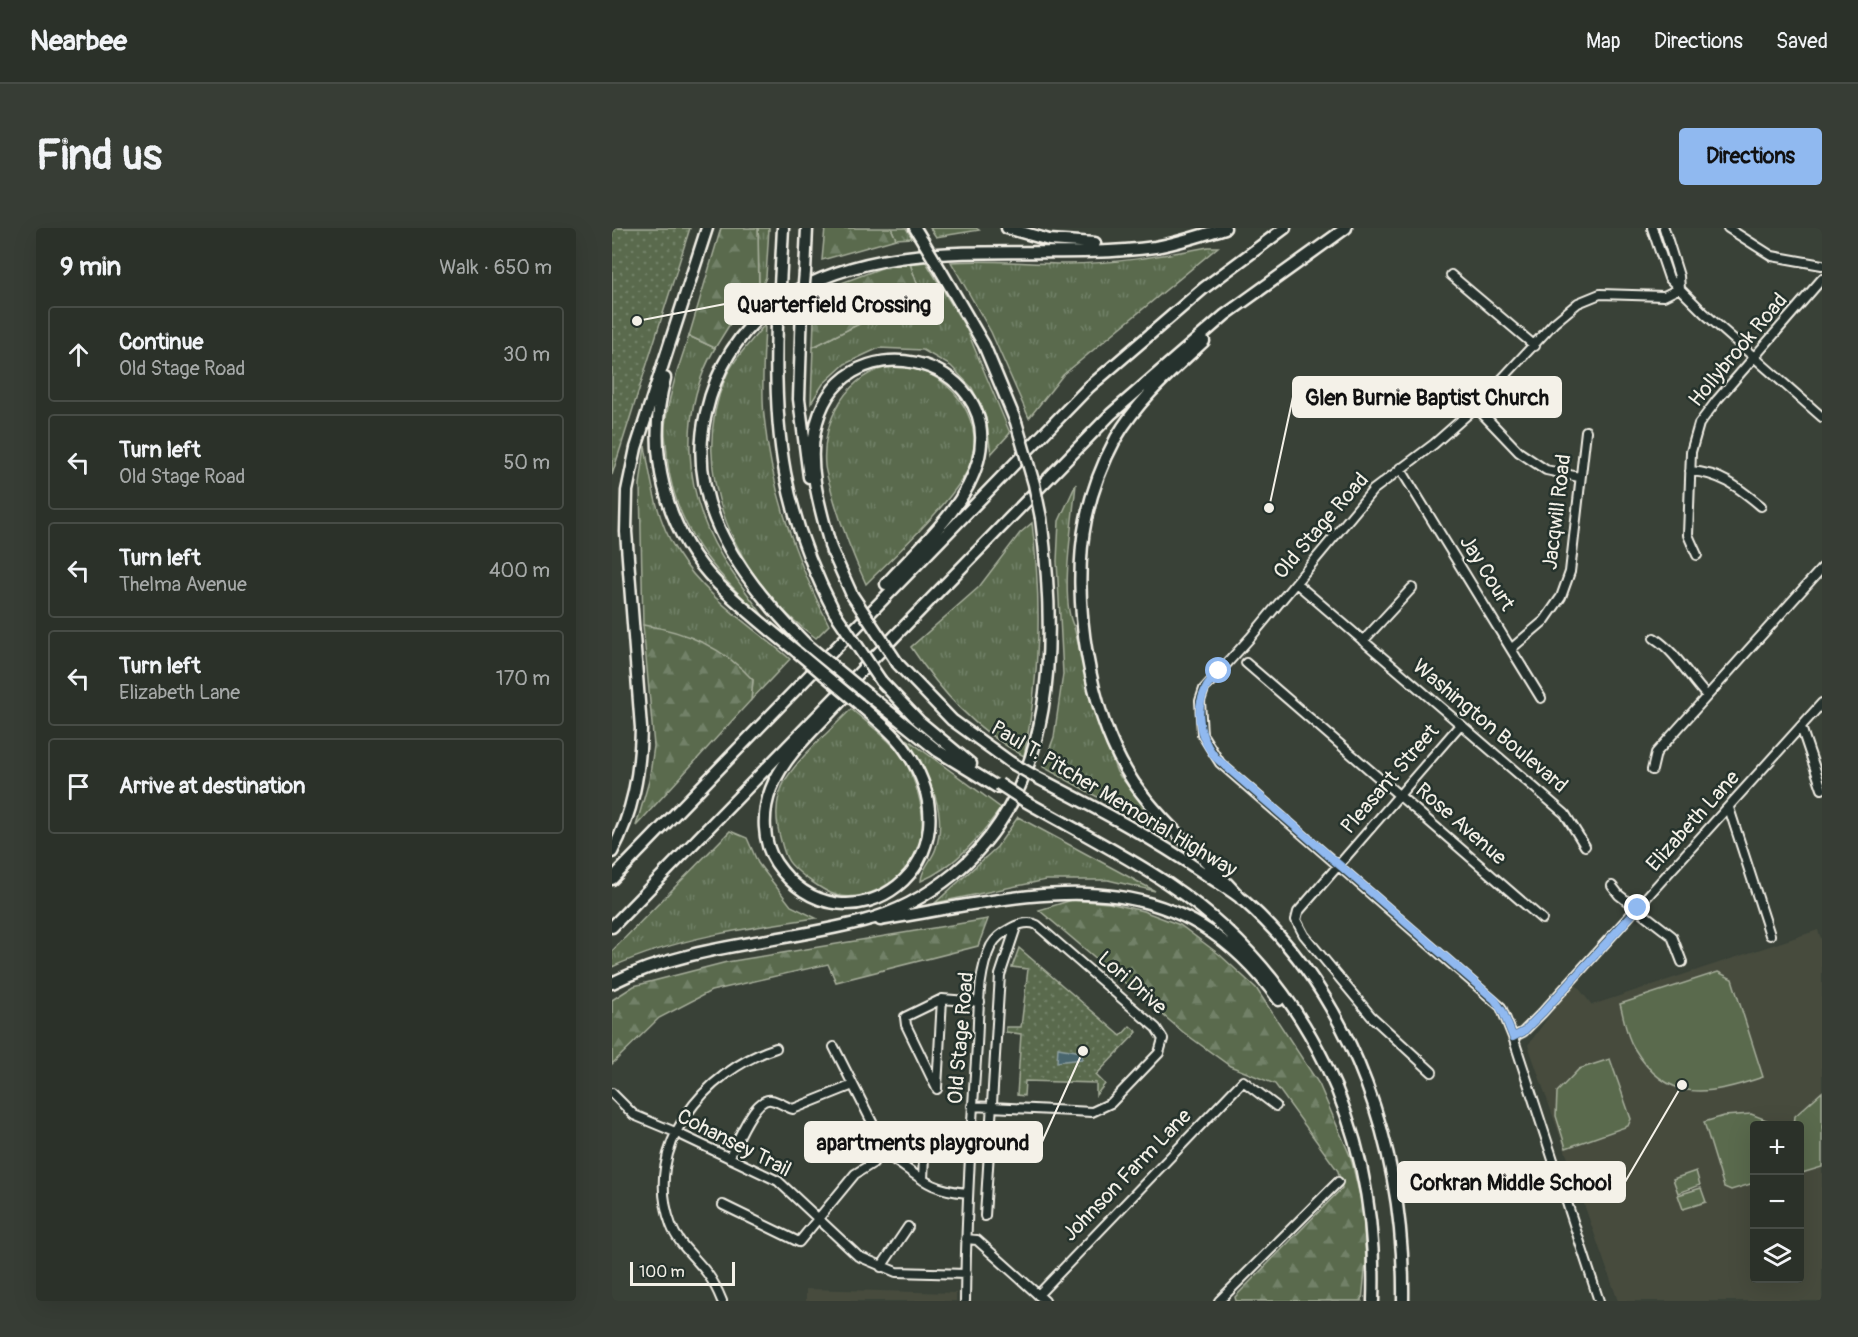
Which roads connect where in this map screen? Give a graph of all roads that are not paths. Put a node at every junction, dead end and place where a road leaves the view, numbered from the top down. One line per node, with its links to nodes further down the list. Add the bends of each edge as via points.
1 (707, 228): 16 (highway)
2 (783, 228): 45 (highway, Paul T. Pitcher Memorial Highway, bridge, via 776,407 783,469 811,564 835,613 881,681 938,739)
3 (807, 228): 28 (highway, Paul T. Pitcher Memorial Highway, bridge, via 799,373 801,426 812,490)
4 (915, 228): 59 (highway, bridge, via 984,345 1016,422 1034,483 1041,518 1049,620 1045,690 1031,763 1002,821 965,864 925,894 864,921)
5 (1007, 228): 12 (highway, via 1049,240)
6 (1225, 228): 12 (highway)
7 (1285, 228): 41 (highway, via 1204,288 1089,387)
8 (1346, 228): 18 (highway)
9 (1652, 228): 17 (street, via 1669,278)
10 (1664, 228): 17 (street)
11 (1728, 228): 13 (street, via 1772,255)
12 (1155, 247): 45 (highway, bridge, via 947,251 872,261 817,279 767,309 750,325 720,369 710,394 701,457 718,530 773,611 805,643 938,751)
13 (1822, 264)
14 (1451, 275): 19 (street)
15 (1822, 279): 20 (street, Hollybrook Road)
16 (688, 288): 33 (highway, bridge, via 658,410 658,456 667,498 680,531 701,564 735,600 797,652 859,704 887,728 911,759 925,791 930,826 927,844 920,861 897,887 870,900 839,903 808,893 783,872 766,839 766,803 772,787 794,754); 50 (highway, via 630,470 626,532 641,756 631,810)
17 (1680, 288): 19 (street, Old Stage Road, via 1664,296 1612,292 1589,297 1569,310); 20 (street)
18 (1257, 291): 33 (highway, via 1111,414); 54 (highway, via 1144,399 1117,437 1092,496 1082,565 1090,665 1114,746 1148,800)
19 (1535, 346): 21 (street, Old Stage Road)
20 (1754, 357): 22 (street); 25 (street, Hollybrook Road, via 1699,424)
21 (1476, 407): 24 (street, Old Stage Road); 26 (street, via 1519,452 1546,470)
22 (1822, 417)
23 (1586, 431): 26 (street, Jacqwill Road)
24 (1400, 468): 31 (street, Old Stage Road, via 1361,503); 36 (street, Jay Court)
25 (1690, 471): 27 (street, via 1724,478); 29 (street, Hollybrook Road, via 1688,535)
26 (1579, 477): 36 (street, Jacqwill Road, via 1570,572 1561,597 1545,620)
27 (1761, 506)
28 (832, 552): 41 (highway, via 814,468 814,432 826,401 857,369 883,360 917,362 949,377 970,402 976,416 980,447 972,477 939,524); 54 (highway, Paul T. Pitcher Memorial Highway, bridge, via 852,595 898,664 952,720 1010,762 1154,840)
29 (1697, 555)
30 (1822, 568): 38 (street)
31 (1296, 583): 35 (street, Washington Boulevard); 51 (street, Old Stage Road, via 1204,689 1199,720 1210,751)
32 (1412, 588): 35 (street)
33 (932, 596): 57 (highway)
34 (1654, 638): 38 (street, via 1669,648)
35 (1363, 641): 42 (street, Washington Boulevard)
36 (1512, 648): 39 (street, Jay Court)
37 (1246, 663): 47 (street, Rose Avenue)
38 (1707, 696): 44 (street, via 1656,753)
39 (1541, 698)
40 (1822, 703): 43 (street, Elizabeth Lane)
41 (769, 715): 52 (highway)
42 (1460, 725): 47 (street, Pleasant Street); 49 (street, Washington Boulevard, via 1565,814)
43 (1802, 727): 46 (street); 48 (street, Elizabeth Lane)
44 (1652, 770)
45 (998, 785): 74 (highway, bridge, via 1167,883 1240,943 1300,1018 1333,1077)
46 (1822, 789)
47 (1399, 794): 51 (street, Pleasant Street); 56 (street, Rose Avenue)
48 (1729, 808): 55 (street, Elizabeth Lane); 60 (street)
49 (1585, 846)
50 (612, 852)
51 (1339, 866): 65 (street, via 1495,1000); 68 (street, Pleasant Street, via 1298,912 1298,927 1371,1016)
52 (612, 879)
53 (1612, 886): 55 (street)
54 (1242, 900): 95 (highway, Paul T. Pitcher Memorial Highway, via 1306,972 1327,1002 1360,1065 1375,1106 1395,1191)
55 (1638, 908): 61 (street, via 1672,936); 65 (street, Elizabeth Lane, via 1542,1013)
56 (1542, 919)
57 (612, 927)
58 (1016, 927): 64 (street, Old Stage Road, via 997,936 987,956); 72 (street, via 1000,975); 72 (street, Lori Drive, via 1030,922 1037,925 1156,1028 1163,1044 1159,1053 1101,1110)
59 (826, 929): 62 (highway, via 686,956); 74 (highway, via 1056,892 1105,893 1155,904 1219,938 1255,971 1295,1022)
60 (1770, 935)
61 (1682, 962)
62 (612, 983)
63 (942, 999): 63 (street, via 905,1017 937,1089); 64 (street)
64 (980, 1002): 71 (street, Old Stage Road)
65 (1513, 1037): 96 (street)
66 (834, 1047): 69 (street)
67 (776, 1048): 76 (street, via 716,1080)
68 (1432, 1072)
69 (853, 1085): 77 (street, via 793,1109 771,1100 763,1101 755,1107); 84 (street, via 882,1142 881,1150 873,1163 855,1174)
70 (612, 1094): 76 (street, Cohansey Trail, via 634,1115)
71 (972, 1106): 72 (street, Lori Drive); 81 (street, Old Stage Road)
72 (989, 1106): 83 (street)
73 (1276, 1106): 89 (street, Johnson Farm Lane, via 1243,1081)
74 (1348, 1116): 94 (highway, via 1369,1196)
75 (925, 1129): 79 (street)
76 (675, 1132): 77 (street, Cohansey Trail); 90 (street, via 664,1169 668,1214 680,1240 706,1271)
77 (729, 1158): 84 (street, Cohansey Trail, via 778,1181)
78 (893, 1159): 79 (street)
79 (923, 1180): 81 (street, via 944,1191)
80 (1338, 1182): 93 (street)
81 (968, 1193): 86 (street, Old Stage Road)
82 (723, 1205): 84 (street, via 799,1242)
83 (985, 1216)
84 (819, 1218): 87 (street, Cohansey Trail, via 858,1256)
85 (908, 1227): 87 (street)
86 (966, 1239): 88 (street, Old Stage Road); 89 (street, via 977,1240)
87 (881, 1267): 88 (street, Cohansey Trail, via 896,1272)
88 (966, 1275): 91 (street, Old Stage Road)
89 (1038, 1295): 92 (street)
90 (722, 1301)
91 (965, 1301)
92 (1045, 1301)
93 (1219, 1301)
94 (1373, 1301)
95 (1403, 1301)
96 (1599, 1301)

